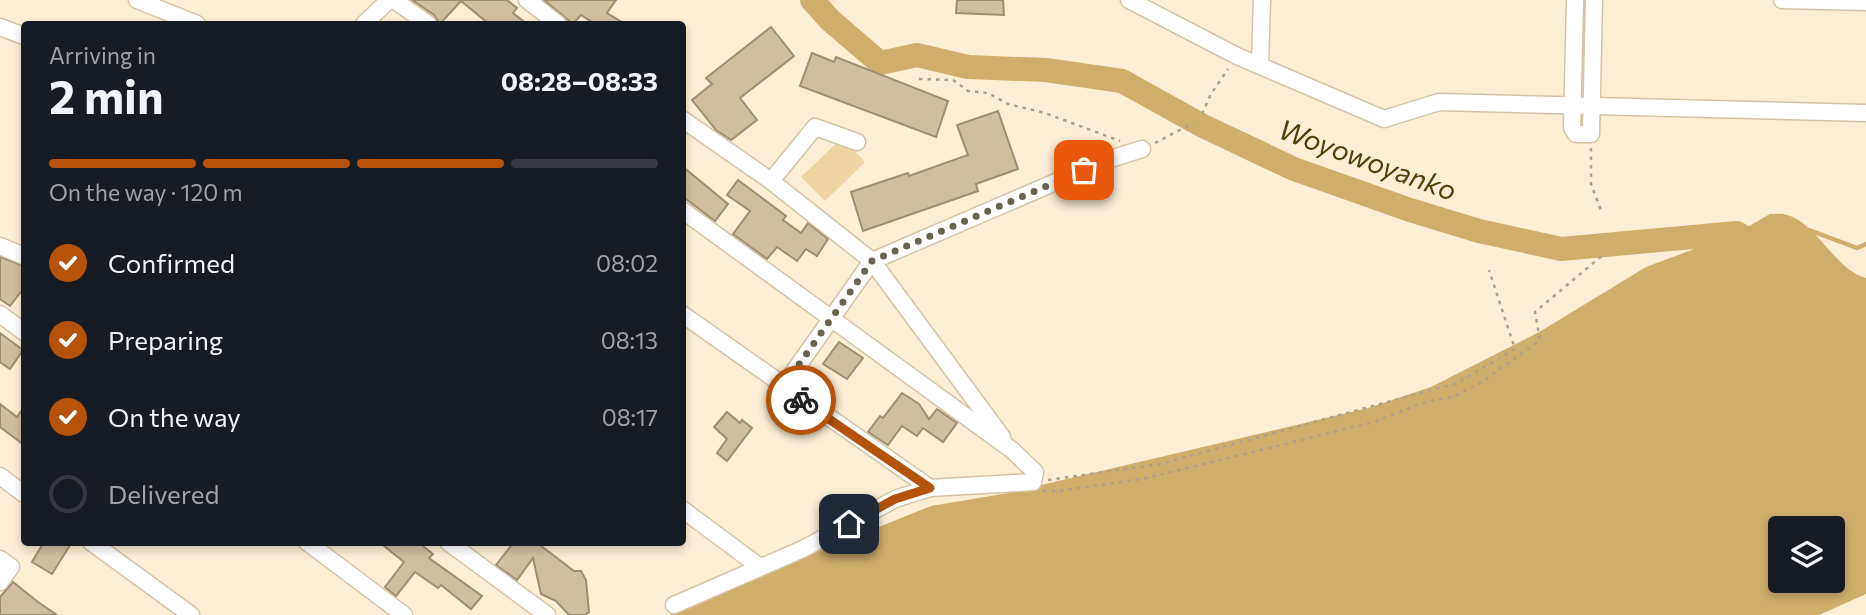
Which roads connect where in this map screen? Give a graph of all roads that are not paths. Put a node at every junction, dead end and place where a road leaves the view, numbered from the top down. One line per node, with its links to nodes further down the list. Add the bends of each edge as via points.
1 (137, 0): 10 (street)
2 (392, 0): 12 (street); 13 (street)
3 (527, 0): 14 (street)
4 (1129, 0): 17 (street)
5 (1262, 0): 17 (street)
6 (1575, 0): 18 (street)
7 (1594, 0): 19 (street)
8 (1783, 0): 9 (street)
9 (1866, 2)
10 (171, 6): 11 (street)
11 (193, 21)
12 (368, 21)
13 (424, 21)
14 (554, 21)
15 (0, 27): 16 (street)
16 (21, 35)
17 (1260, 64): 18 (street, via 1384,119 1439,102)
18 (1573, 106): 19 (street); 19 (street, via 1574,132 1591,134)
19 (1592, 108): 20 (street)
20 (1866, 113)
21 (686, 122): 24 (street)
22 (857, 142): 24 (street, via 815,127)
23 (1142, 149): 28 (street)
24 (771, 181): 28 (street)
25 (686, 213): 31 (street)
26 (0, 246): 27 (street)
27 (21, 255)
28 (872, 261): 31 (street); 34 (street)
29 (0, 314): 32 (street)
30 (686, 317): 33 (street)
31 (832, 318): 33 (street); 34 (street)
32 (21, 330)
33 (783, 387): 36 (street)
34 (1012, 450): 36 (street, via 1032,467 1033,482)
35 (0, 477): 37 (street)
36 (930, 488): 43 (street, via 895,499)
37 (21, 492)
38 (686, 512): 43 (street)
39 (96, 546): 46 (street)
40 (312, 546): 47 (street)
41 (453, 546): 48 (street)
42 (5, 563): 44 (street)
43 (760, 567): 45 (street)
44 (0, 582)
45 (674, 605)
46 (191, 615)
47 (404, 615)
48 (547, 615)

